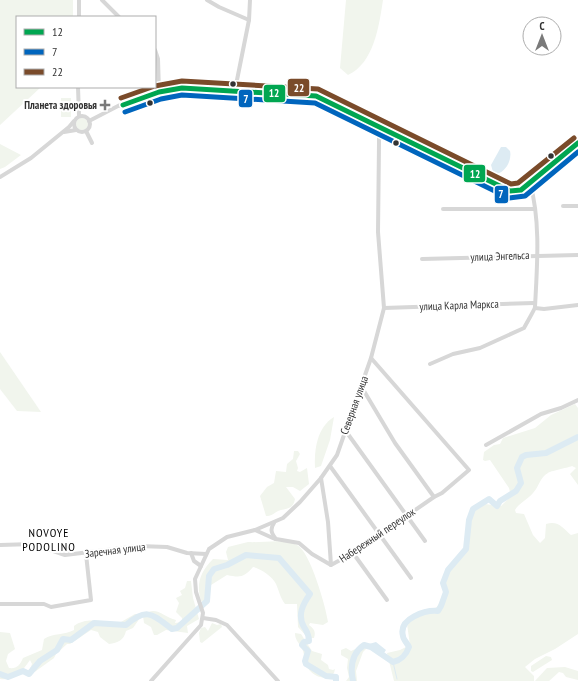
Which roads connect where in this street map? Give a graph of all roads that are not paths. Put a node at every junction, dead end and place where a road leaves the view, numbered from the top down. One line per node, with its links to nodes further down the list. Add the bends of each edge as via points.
1 (79, 0): 5 (street)
2 (102, 0): 6 (street)
3 (207, 0): 7 (street)
4 (250, 0): 7 (street)
5 (78, 16)
6 (118, 16)
7 (249, 20): 10 (street)
8 (156, 53): 11 (street)
9 (78, 88): 12 (street)
10 (235, 90): 11 (street, via 182,88); 16 (street, via 316,96)
11 (159, 92): 14 (street, via 118,106)
12 (79, 116): 13 (street); 14 (street, via 87,117)
13 (74, 121): 15 (street); 18 (street)
14 (90, 121): 17 (street, via 90,127)
15 (76, 130): 17 (street); 18 (street)
16 (383, 130): 22 (street, via 510,191 521,190); 32 (street, Северная улица, via 379,135 378,232)
17 (86, 131): 19 (street)
18 (63, 132): 21 (street)
19 (92, 143)
20 (578, 143): 22 (street)
21 (0, 177)
22 (530, 183): 26 (street)
23 (563, 206): 24 (street)
24 (578, 206)
25 (443, 209): 26 (street)
26 (534, 209): 27 (street)
27 (537, 255): 28 (street, улица Энгельса); 29 (street, улица Энгельса); 30 (street)
28 (578, 255)
29 (422, 258)
30 (534, 303): 32 (street, улица Карла Маркса); 33 (street)
31 (578, 305): 33 (street)
32 (384, 308): 34 (street, Северная улица)
33 (536, 308): 35 (street, via 529,315 524,328 480,348 453,354)
34 (371, 358): 36 (street, Северная улица); 42 (street, Набережный переулок, via 469,470)
35 (430, 364)
36 (361, 386): 38 (street, Северная улица); 42 (street, via 395,443)
37 (578, 400): 39 (street, via 541,414)
38 (345, 430): 40 (street, Северная улица); 43 (street)
39 (486, 445)
40 (330, 466): 41 (street, Северная улица); 46 (street)
41 (321, 478): 44 (street, Северная улица, via 290,512); 54 (street)
42 (434, 497): 43 (street, Набережный переулок)
43 (406, 515): 46 (street, Набережный переулок); 48 (street)
44 (274, 522): 45 (street, Северная улица); 47 (street, via 272,534)
45 (255, 530): 47 (street, Набережный переулок); 53 (street, Северная улица, via 220,540)
46 (380, 534): 50 (street, Набережный переулок); 56 (street)
47 (276, 539): 54 (street, Набережный переулок, via 299,543)
48 (425, 541)
49 (0, 545): 52 (street, Заречная улица, via 33,544 65,555)
50 (353, 552): 54 (street, Набережный переулок); 57 (street)
51 (191, 553): 52 (street, Заречная улица, via 167,547 139,546); 53 (street, Заречная улица); 55 (street, via 194,561)
52 (86, 554): 58 (street, via 91,600 51,607 44,604)
53 (206, 554): 55 (street, Северная улица)
54 (331, 565)
55 (201, 566): 59 (street, Северная улица, via 195,584 203,609)
56 (411, 578)
57 (387, 600)
58 (0, 604)
59 (203, 618): 60 (street, via 195,633); 61 (street, via 227,625)
60 (153, 680)
61 (278, 681)

